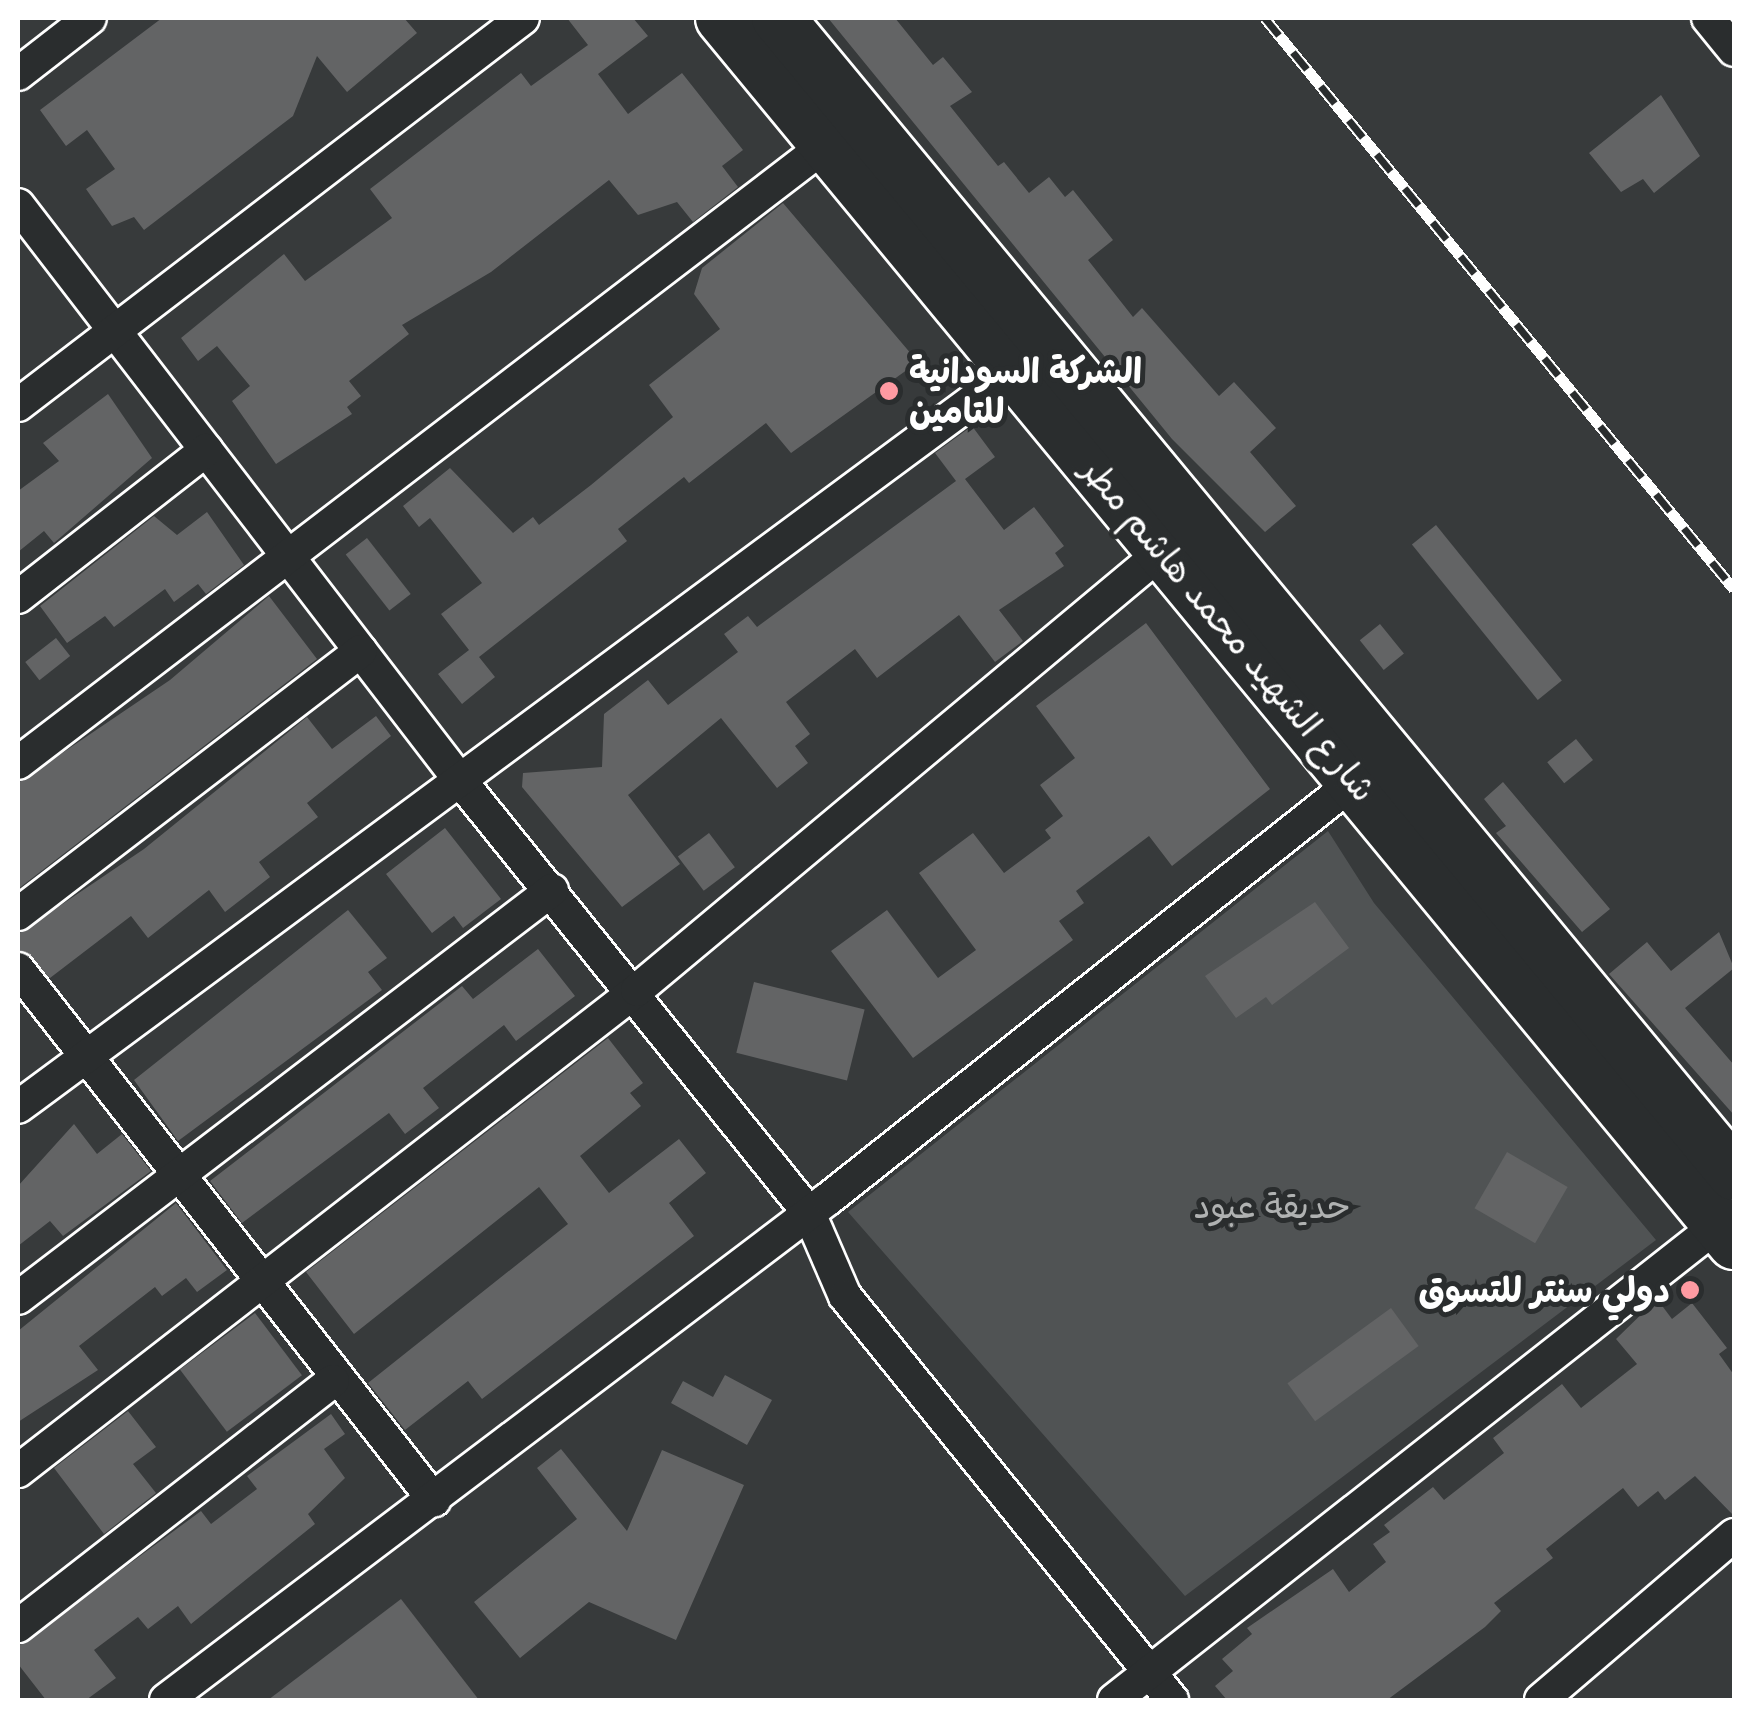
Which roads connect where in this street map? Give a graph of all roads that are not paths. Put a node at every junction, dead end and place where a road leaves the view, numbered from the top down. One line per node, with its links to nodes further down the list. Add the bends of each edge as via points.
1 (90, 18): 7 (street)
2 (523, 18): 10 (street)
3 (722, 18): 8 (main road, شارع الشهيد محمد هاشم مطر)
4 (778, 18): 19 (main road, شارع الشهيد محمد هاشم مطر)
5 (1708, 18): 6 (street)
6 (1734, 50)
7 (18, 74)
8 (826, 144): 11 (main road, شارع الشهيد محمد هاشم مطر); 15 (street)
9 (19, 211): 10 (street)
10 (114, 331): 12 (street); 13 (street)
11 (1014, 370): 14 (main road, شارع الشهيد محمد هاشم مطر); 20 (street)
12 (18, 405)
13 (206, 450): 15 (street); 16 (street)
14 (1163, 551): 19 (main road, شارع الشهيد محمد هاشم مطر); 24 (street)
15 (287, 555): 17 (street); 18 (street)
16 (18, 596)
17 (361, 651): 20 (street); 22 (street)
18 (18, 763)
19 (1371, 768): 27 (main road, شارع الشهيد محمد هاشم مطر); 29 (street); 30 (main road, شارع الشهيد محمد هاشم مطر)
20 (459, 779): 21 (street); 25 (street)
21 (552, 890): 24 (street); 28 (street)
22 (18, 914)
23 (18, 969): 25 (street)
24 (637, 990): 29 (street); 31 (street)
25 (82, 1056): 26 (street); 28 (street)
26 (18, 1107)
27 (1734, 1174)
28 (174, 1178): 31 (street); 32 (street)
29 (809, 1213): 35 (street); 38 (street, via 845,1296)
30 (1727, 1234): 38 (street)
31 (258, 1286): 33 (street); 34 (street)
32 (18, 1298)
33 (333, 1381): 35 (street); 37 (street)
34 (18, 1471)
35 (434, 1500): 39 (street)
36 (1734, 1535): 42 (street)
37 (18, 1626)
38 (1151, 1674): 40 (street); 41 (street)
39 (166, 1700)
40 (1114, 1700)
41 (1172, 1700)
42 (1541, 1700)

